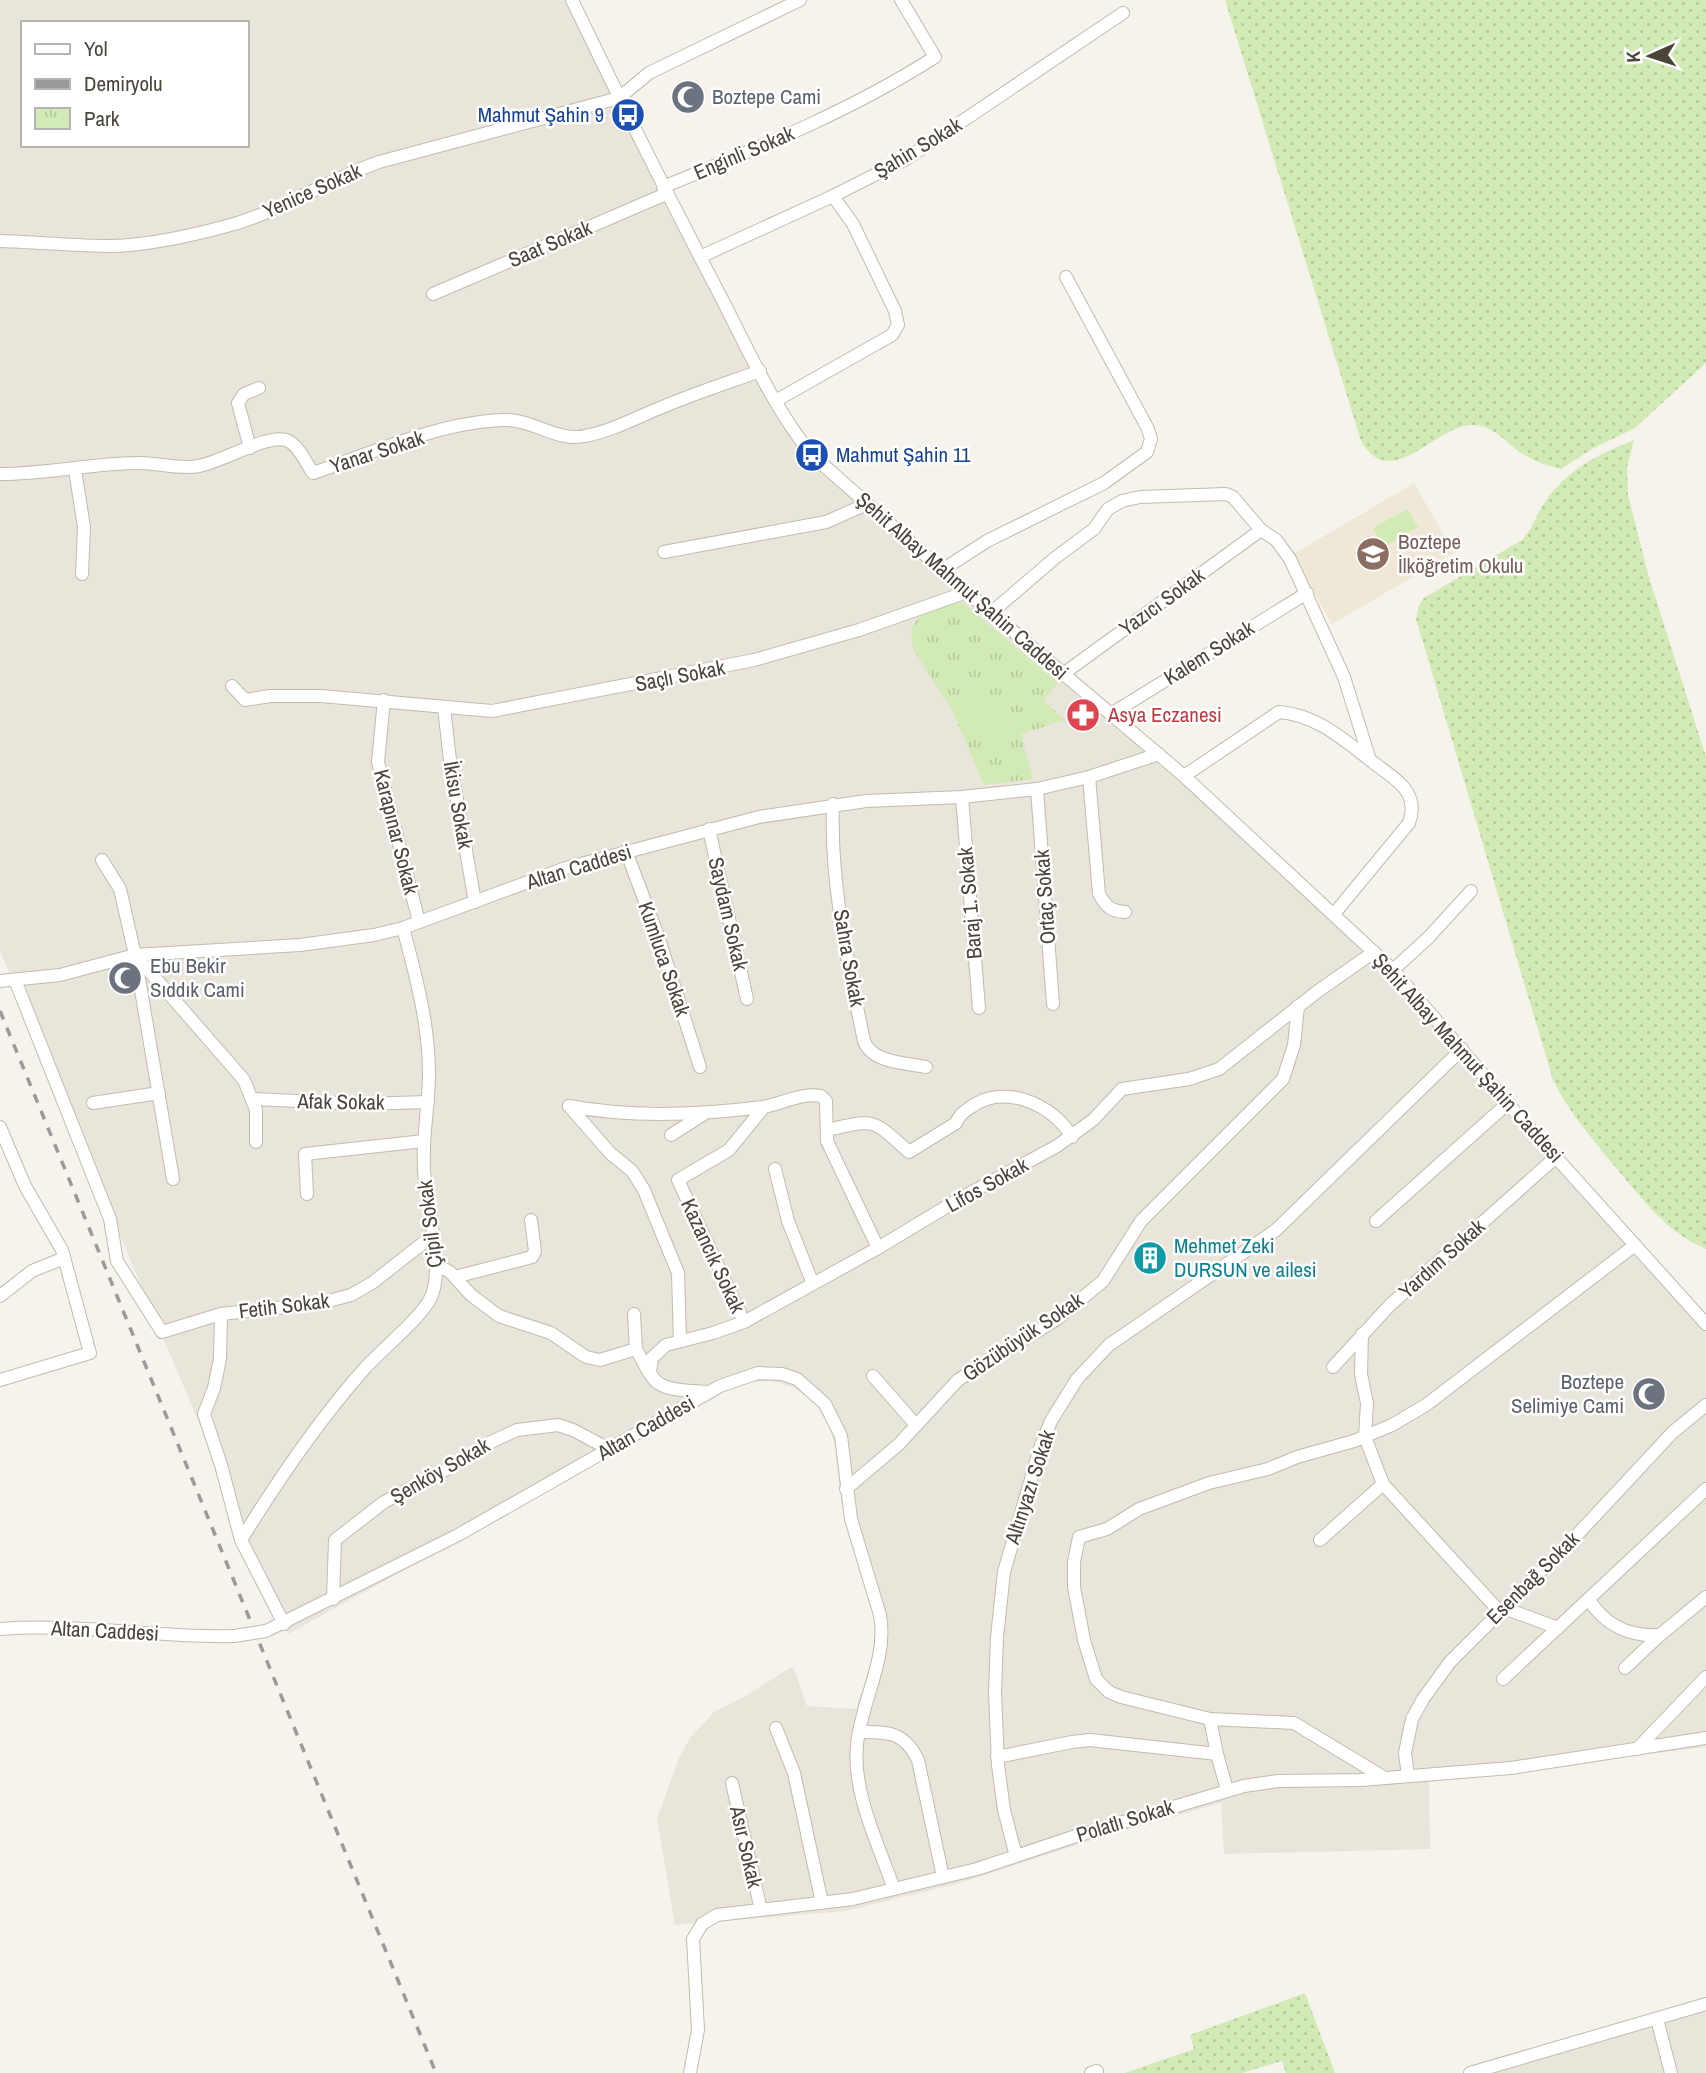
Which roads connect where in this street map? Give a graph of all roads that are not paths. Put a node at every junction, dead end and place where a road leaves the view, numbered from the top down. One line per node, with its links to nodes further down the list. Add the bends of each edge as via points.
1 (572, 0): 5 (street, Şehit Albay Mahmut Şahin Caddesi)
2 (800, 0): 5 (street, via 649,73)
3 (901, 0): 6 (street, Enginli Sokak, via 935,57 895,83)
4 (1123, 13): 7 (street, Şahin Sokak, via 906,159)
5 (619, 98): 6 (street, Şehit Albay Mahmut Şahin Caddesi); 8 (street, Yenice Sokak, via 372,164 229,226 124,245)
6 (665, 191): 9 (street, Şehit Albay Mahmut Şahin Caddesi); 11 (street, Saat Sokak)
7 (833, 196): 9 (street, Şahin Sokak); 14 (street, via 853,224 898,325 892,335)
8 (0, 241)
9 (699, 257): 12 (street, Şehit Albay Mahmut Şahin Caddesi)
10 (1066, 277): 21 (street, via 1148,429 1149,448 1104,483 987,541)
11 (433, 294)
12 (760, 371): 14 (street, Şehit Albay Mahmut Şahin Caddesi); 15 (street, Yanar Sokak, via 582,437 526,422 494,421 454,427 313,473 289,441 271,440)
13 (259, 388): 15 (street, via 237,403)
14 (777, 400): 18 (street, Şehit Albay Mahmut Şahin Caddesi, via 812,455)
15 (250, 448): 16 (street, Yanar Sokak, via 189,467 132,463)
16 (75, 470): 17 (street, Yanar Sokak); 22 (street, via 84,527)
17 (0, 474)
18 (867, 504): 20 (street, via 826,522); 21 (street, Şehit Albay Mahmut Şahin Caddesi)
19 (1261, 530): 24 (street, via 1276,540 1290,559); 25 (street, via 1226,494 1122,501); 26 (street, Yazıcı Sokak)
20 (664, 552)
21 (942, 569): 23 (street, Şehit Albay Mahmut Şahin Caddesi)
22 (82, 574)
23 (967, 592): 25 (street, Şehit Albay Mahmut Şahin Caddesi); 29 (street, Saçlı Sokak, via 824,641 720,668 492,711)
24 (1307, 593): 30 (street, Kalem Sokak); 32 (street, via 1344,677)
25 (992, 612): 26 (street, Şehit Albay Mahmut Şahin Caddesi)
26 (1063, 674): 30 (street, Şehit Albay Mahmut Şahin Caddesi)
27 (232, 685): 28 (street, Saçlı Sokak, via 245,700 295,696)
28 (384, 700): 29 (street, Saçlı Sokak); 45 (street, Karapınar Sokak, via 378,762)
29 (444, 708): 42 (street, İkisu Sokak)
30 (1111, 714): 31 (street, Şehit Albay Mahmut Şahin Caddesi)
31 (1159, 754): 33 (street, Şehit Albay Mahmut Şahin Caddesi); 34 (street, Altan Caddesi)
32 (1370, 760): 33 (street, via 1310,718 1279,712); 44 (street, via 1407,790 1411,818)
33 (1184, 776): 44 (street, Şehit Albay Mahmut Şahin Caddesi)
34 (1089, 777): 35 (street, Altan Caddesi); 43 (street, via 1099,894 1113,911)
35 (1037, 789): 36 (street, Altan Caddesi); 53 (street, Ortaç Sokak)
36 (962, 797): 37 (street, Altan Caddesi); 55 (street, Baraj 1. Sokak)
37 (833, 804): 38 (street, Altan Caddesi); 58 (street, Sahra Sokak, via 836,881 865,1045 887,1060)
38 (709, 829): 39 (street, Altan Caddesi); 52 (street, Saydam Sokak)
39 (626, 852): 42 (street, Altan Caddesi, via 566,868); 57 (street, Kumluca Sokak)
40 (102, 860): 48 (street, via 120,888)
41 (1471, 891): 49 (street)
42 (475, 902): 45 (street, Altan Caddesi)
43 (1125, 912)
44 (1334, 914): 47 (street, Şehit Albay Mahmut Şahin Caddesi)
45 (419, 922): 46 (street, Altan Caddesi)
46 (403, 928): 48 (street, Altan Caddesi, via 322,943); 61 (street, Çipil Sokak, via 426,1030)
47 (1374, 952): 49 (street, Şehit Albay Mahmut Şahin Caddesi); 54 (street, Lifos Sokak)
48 (135, 955): 50 (street, Altan Caddesi, via 60,975); 59 (street); 60 (street, via 237,1071)
49 (1393, 970): 56 (street, Şehit Albay Mahmut Şahin Caddesi)
50 (15, 980): 51 (street, Altan Caddesi); 86 (street, Fetih Sokak, via 110,1219 117,1261 162,1332)
51 (0, 981)
52 (747, 999)
53 (1053, 1004)
54 (1298, 1006): 69 (street, Lifos Sokak, via 1219,1069 1189,1079 1122,1089); 99 (street, Gözübüyük Sokak, via 1294,1045 1283,1079 1141,1221 1103,1281 1057,1319 958,1380)
55 (979, 1008)
56 (1462, 1049): 63 (street, Şehit Albay Mahmut Şahin Caddesi); 124 (street, Altınyazı Sokak, via 1276,1230 1120,1336 1090,1364 1066,1396 1040,1448 1003,1572 995,1665)
57 (700, 1067)
58 (926, 1067)
59 (159, 1093): 62 (street); 74 (street)
60 (253, 1100): 61 (street, Afak Sokak); 71 (street)
61 (428, 1102): 70 (street, Çipil Sokak)
62 (93, 1103)
63 (1508, 1103): 72 (street, Şehit Albay Mahmut Şahin Caddesi); 77 (street)
64 (764, 1107): 65 (street); 67 (street, via 821,1096 826,1101); 88 (street, Kazancık Sokak, via 729,1150 678,1180)
65 (706, 1113): 68 (street); 91 (street, via 613,1112 569,1106 632,1171 644,1190 678,1273)
66 (0, 1127): 81 (street, via 15,1166)
67 (827, 1130): 69 (street, via 875,1124 909,1152 956,1123 976,1103 1004,1096 1046,1110); 80 (street, via 827,1141)
68 (671, 1135)
69 (1072, 1137): 80 (street, Lifos Sokak)
70 (424, 1141): 75 (street, via 305,1154); 78 (street, Çipil Sokak)
71 (256, 1142)
72 (1556, 1157): 79 (street, Şehit Albay Mahmut Şahin Caddesi); 90 (street, Yardım Sokak)
73 (775, 1169): 84 (street, via 788,1221)
74 (173, 1179)
75 (307, 1194)
76 (531, 1220): 83 (street, via 536,1251 532,1257)
77 (1376, 1221)
78 (432, 1236): 82 (street, Çipil Sokak); 86 (street, Fetih Sokak, via 351,1294 321,1303)
79 (1635, 1245): 89 (street, Şehit Albay Mahmut Şahin Caddesi); 100 (street, via 1426,1405)
80 (878, 1248): 84 (street, Lifos Sokak)
81 (64, 1258): 85 (street, via 32,1271); 96 (street, via 90,1353)
82 (435, 1264): 83 (street); 105 (street, Çipil Sokak, via 435,1286 427,1304 323,1420)
83 (455, 1277): 92 (street, via 499,1316 551,1333 586,1357 600,1360)
84 (813, 1284): 88 (street, Lifos Sokak)
85 (0, 1296)
86 (221, 1314): 105 (street, via 220,1359 204,1414)
87 (634, 1314): 92 (street)
88 (744, 1322): 91 (street, Lifos Sokak)
89 (1706, 1324)
90 (1362, 1334): 93 (street, Yardım Sokak); 100 (street)
91 (680, 1341): 94 (street, Lifos Sokak, via 657,1351 649,1367)
92 (636, 1349): 94 (street)
93 (1333, 1367)
94 (651, 1376): 97 (street, via 660,1386)
95 (873, 1376): 99 (street)
96 (0, 1380)
97 (709, 1392): 101 (street, Altan Caddesi); 103 (street, Altan Caddesi, via 758,1374 797,1378 833,1417 844,1449)
98 (1706, 1405): 110 (street, Esenbağ Sokak, via 1673,1432)
99 (916, 1425): 103 (street, Gözübüyük Sokak)
100 (1365, 1437): 102 (street); 118 (street, via 1209,1483 1079,1538 1075,1596 1096,1679 1115,1695)
101 (609, 1449): 108 (street, Altan Caddesi); 108 (street, Şenköy Sokak, via 552,1424 493,1440 384,1502 335,1540)
102 (1383, 1484): 106 (street); 110 (street)
103 (846, 1489): 120 (street, Altan Caddesi, via 853,1531 883,1631)
104 (1706, 1489): 109 (street)
105 (241, 1540): 111 (street)
106 (1320, 1541)
107 (1706, 1597): 114 (street)
108 (333, 1600): 111 (street, Altan Caddesi)
109 (1589, 1600): 112 (street); 114 (street, via 1615,1626)
110 (1502, 1610): 112 (street); 125 (street, Esenbağ Sokak, via 1450,1662 1417,1709 1406,1741)
111 (284, 1625): 113 (street, Altan Caddesi, bridge, via 209,1637)
112 (1558, 1628): 117 (street)
113 (0, 1629)
114 (1660, 1635): 115 (street)
115 (1626, 1668)
116 (1706, 1677): 122 (street)
117 (1503, 1679)
118 (1210, 1719): 123 (street); 126 (street, via 1294,1723)
119 (776, 1728): 132 (street, via 794,1773)
120 (859, 1732): 130 (street, via 892,1733 911,1745); 131 (street, Altan Caddesi, via 856,1764 860,1790)
121 (1706, 1738): 122 (street, Polatlı Sokak)
122 (1637, 1749): 125 (street, Polatlı Sokak, via 1511,1768)
123 (1217, 1754): 124 (street, via 1090,1740); 128 (street)
124 (997, 1758): 129 (street, Altınyazı Sokak)
125 (1408, 1776): 126 (street, Polatlı Sokak)
126 (1384, 1778): 128 (street, Polatlı Sokak, via 1278,1781)
127 (732, 1783): 133 (street, Asır Sokak)
128 (1227, 1790): 129 (street, Polatlı Sokak)
129 (1016, 1856): 130 (street, Polatlı Sokak)
130 (943, 1877): 131 (street, Polatlı Sokak)
131 (894, 1889): 132 (street, Polatlı Sokak)
132 (822, 1903): 133 (street, Polatlı Sokak)
133 (761, 1910): 136 (street, Polatlı Sokak, via 712,1917 695,1934 692,1951 698,2030)
134 (1706, 2004): 135 (street)
135 (1657, 2019): 137 (street); 138 (street)
136 (691, 2073)
137 (1470, 2073)
138 (1671, 2073)

